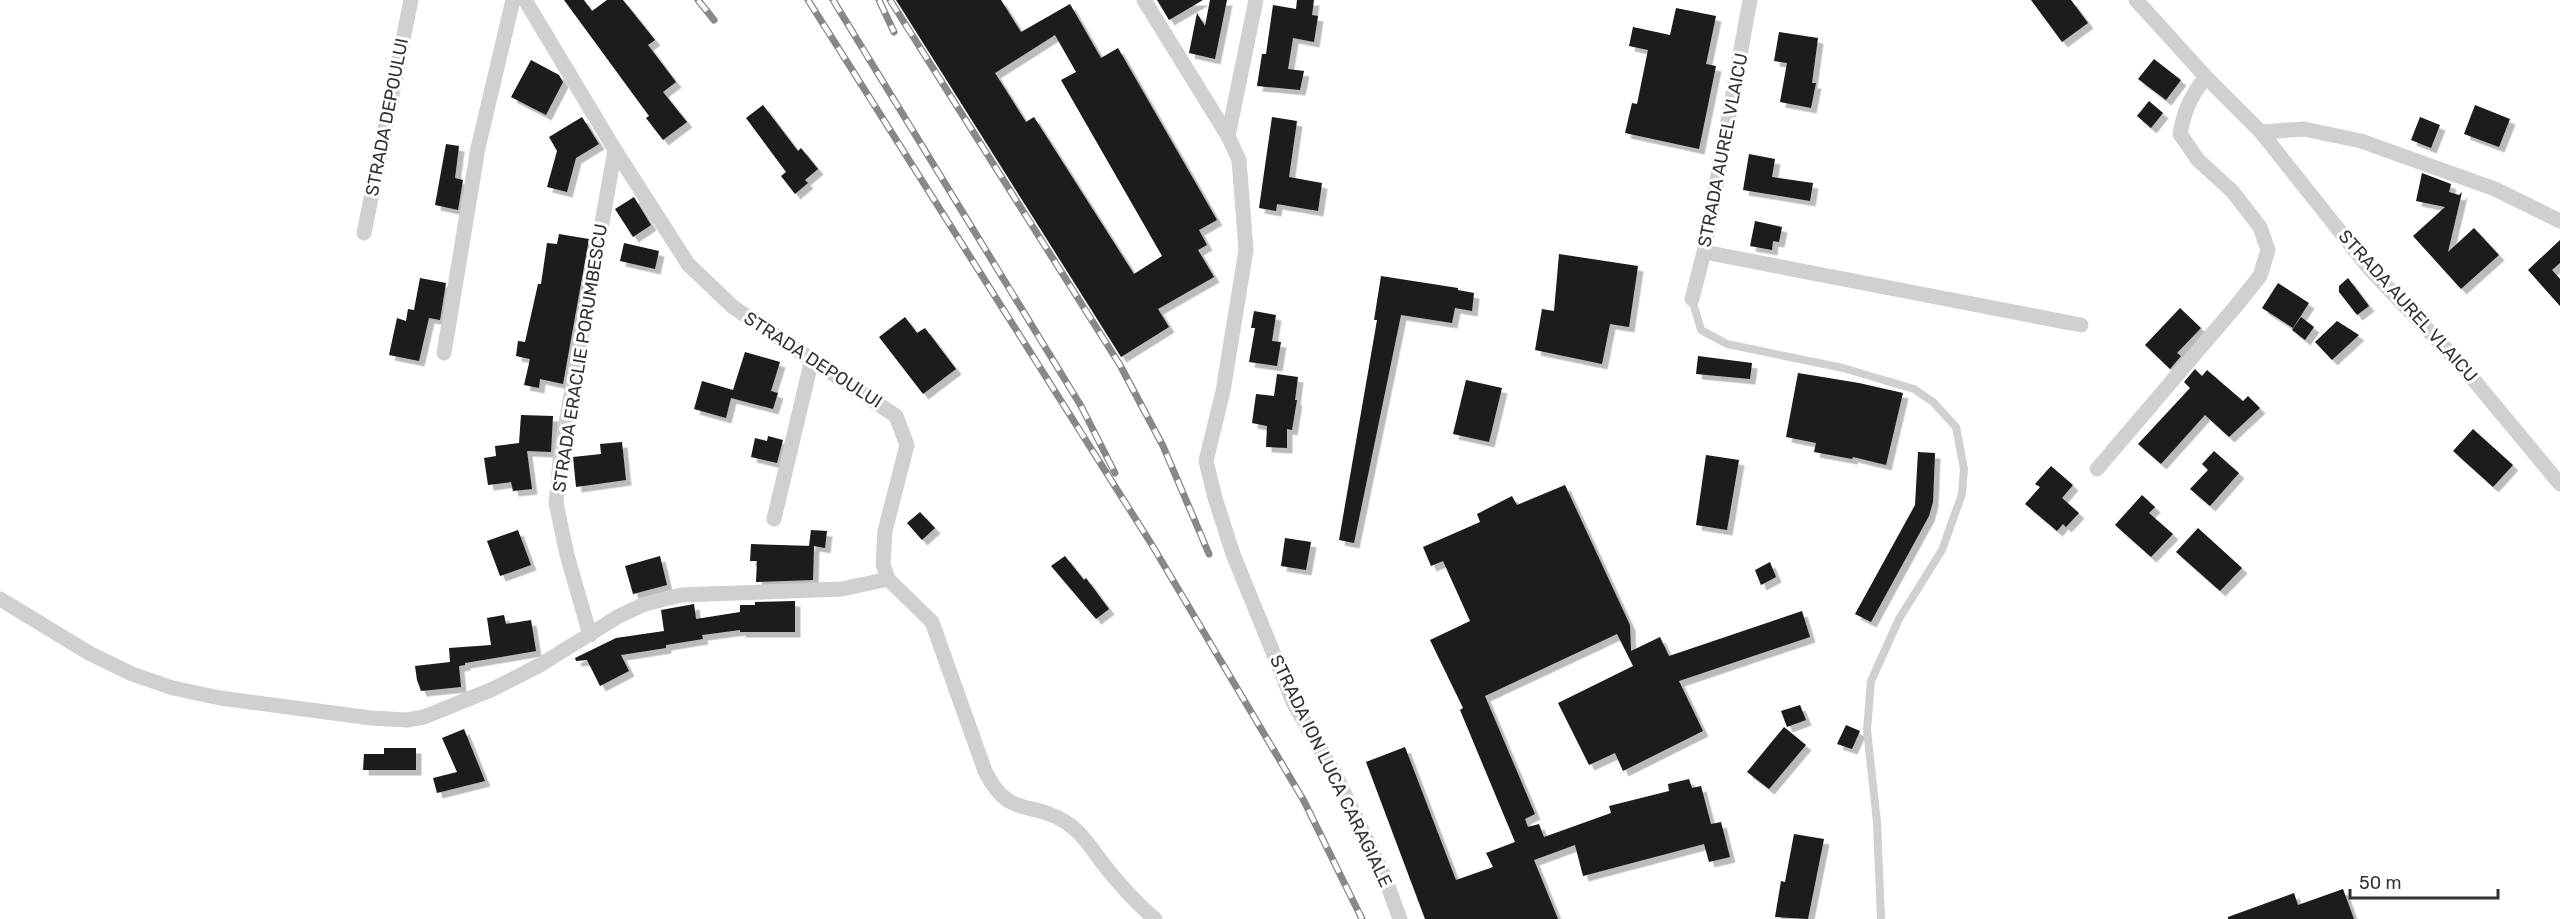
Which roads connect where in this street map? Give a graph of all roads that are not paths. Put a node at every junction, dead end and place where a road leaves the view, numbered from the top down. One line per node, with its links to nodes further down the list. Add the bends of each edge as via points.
1 (411, 0): 13 (street, STRADA DEPOULUI)
2 (513, 0): 17 (street, via 478,148)
3 (525, 0): 11 (street, STRADA DEPOULUI)
4 (1144, 0): 10 (street, STRADA ION LUCA CARAGIALE)
5 (1256, 0): 10 (street)
6 (1750, 0): 14 (street, STRADA AUREL VLAICU)
7 (2136, 0): 8 (street, STRADA AUREL VLAICU)
8 (2206, 77): 9 (street, STRADA AUREL VLAICU); 19 (street, via 2184,111 2180,134 2198,160 2232,191 2260,227 2268,250 2260,276)
9 (2261, 132): 12 (street, via 2304,129 2361,141 2495,189); 20 (street, STRADA AUREL VLAICU, via 2370,268 2463,367)
10 (1228, 136): 26 (street, STRADA ION LUCA CARAGIALE, via 1239,160 1246,250 1223,391 1206,461 1233,554 1294,704 1335,774 1385,878)
11 (615, 150): 18 (street, STRADA DEPOULUI, via 688,264 733,307); 24 (street, STRADA ERACLIE PORUMBESCU, via 561,451 556,503)
12 (2560, 221)
13 (364, 233)
14 (1704, 252): 15 (street, STRADA AUREL VLAICU); 16 (street)
15 (1692, 299): 27 (lane, via 1701,330 1727,344 1843,368 1914,389 1933,402 1956,427 1964,469 1962,494 1941,550 1899,619 1871,681 1867,730 1877,822)
16 (2081, 325)
17 (444, 353)
18 (812, 359): 21 (street); 22 (street, STRADA DEPOULUI, via 890,411 903,430 907,445 885,531 883,564)
19 (2097, 469)
20 (2560, 484)
21 (774, 519)
22 (888, 579): 24 (street, via 842,589 681,595 645,604); 25 (street, via 932,622 994,789 1006,800 1066,823 1085,839 1126,891)
23 (0, 599): 24 (street, via 89,653 173,688 371,718 416,719 453,707 540,665)
24 (590, 635)
25 (1155, 919)
26 (1400, 919)
27 (1881, 919)

